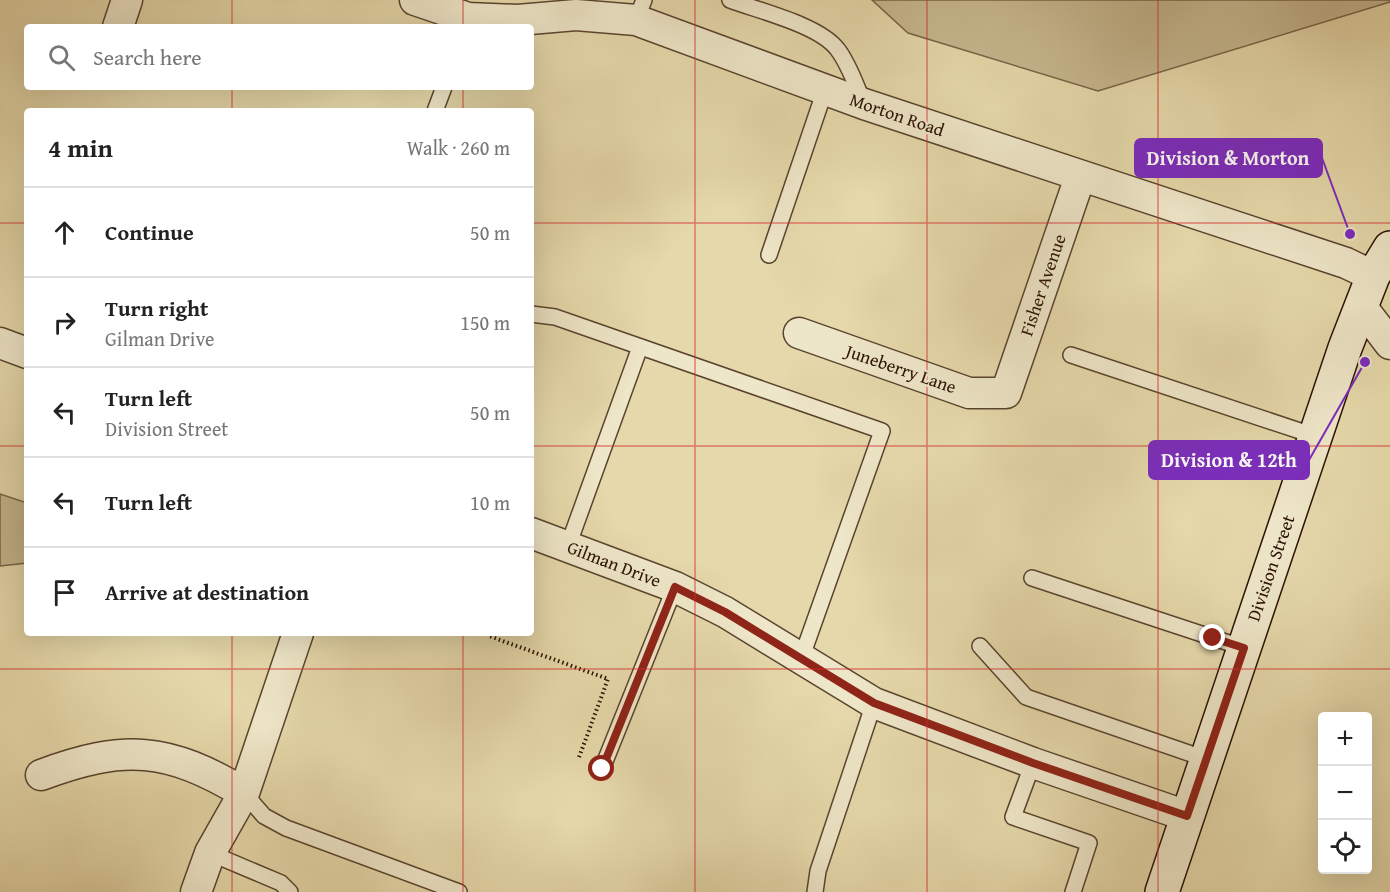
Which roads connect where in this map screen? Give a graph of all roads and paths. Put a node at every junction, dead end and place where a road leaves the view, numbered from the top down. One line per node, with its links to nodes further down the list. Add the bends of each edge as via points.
1 (127, 0): 6 (street)
2 (415, 0): 5 (street, Morton Road)
3 (730, 0): 9 (lane, via 828,39 846,63)
4 (640, 10): 5 (street, Morton Road); 8 (street, Morton Road)
5 (466, 22)
6 (119, 24)
7 (443, 90): 10 (lane)
8 (825, 90): 9 (street, Morton Road); 13 (lane)
9 (864, 104): 11 (street, Morton Road)
10 (436, 108)
11 (1080, 177): 14 (street, Morton Road, via 1346,263); 23 (street, Fisher Avenue)
12 (1390, 248): 14 (street, Division Street)
13 (769, 255)
14 (1373, 276): 15 (street, Division Street)
15 (1361, 306): 19 (street); 24 (street, Division Street)
16 (534, 314): 20 (lane, via 555,316)
17 (799, 333): 23 (street, Juneberry Lane, via 969,393)
18 (0, 343): 21 (street)
19 (1390, 344)
20 (640, 347): 26 (lane); 33 (lane, via 882,431)
21 (24, 352)
22 (1071, 355): 24 (lane)
23 (1006, 393)
24 (1316, 436): 32 (street, Division Street)
25 (534, 534): 26 (street, Gilman Drive)
26 (568, 546): 28 (street, Gilman Drive)
27 (1032, 578): 32 (lane)
28 (675, 587): 33 (street, Gilman Drive, via 725,612); 38 (lane)
29 (297, 636): 40 (street)
30 (489, 636): 36 (path, via 608,679)
31 (980, 646): 35 (lane, via 1026,697)
32 (1244, 648): 35 (street, Division Street)
33 (801, 659): 34 (street, Gilman Drive)
34 (874, 703): 37 (street, Gilman Drive); 46 (lane, via 818,871)
35 (1206, 759): 41 (street, Division Street)
36 (578, 760)
37 (1033, 763): 41 (street, Gilman Drive); 47 (lane, via 1013,817 1089,843)
38 (602, 769)
39 (41, 775): 40 (street, via 95,757 152,755 182,761)
40 (244, 793): 42 (street); 45 (lane, via 264,816 286,828)
41 (1187, 816): 48 (street, Division Street)
42 (210, 853): 43 (street); 44 (lane, via 281,883)
43 (196, 892)
44 (290, 892)
45 (459, 892)
46 (815, 892)
47 (1073, 892)
48 (1162, 892)

